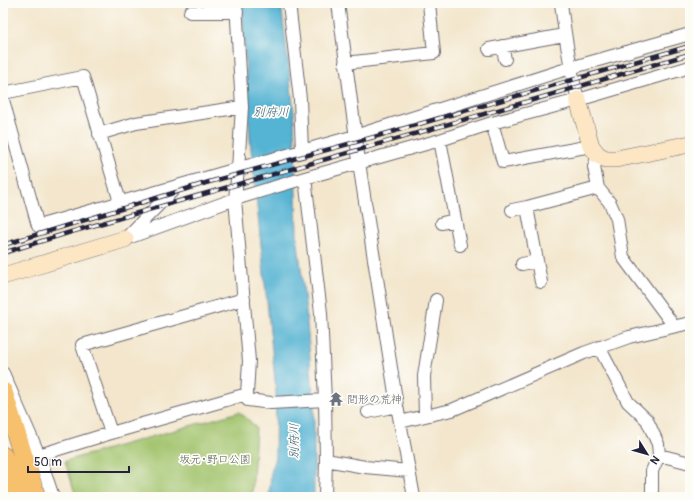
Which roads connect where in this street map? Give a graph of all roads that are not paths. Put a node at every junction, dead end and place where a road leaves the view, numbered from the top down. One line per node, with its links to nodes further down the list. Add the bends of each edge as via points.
1 (289, 3): 25 (street, via 300,99)
2 (340, 3): 12 (street)
3 (429, 3): 12 (street, via 434,53)
4 (560, 3): 8 (street)
5 (237, 7): 6 (street); 18 (street)
6 (190, 12)
7 (690, 34): 14 (street)
8 (564, 35): 9 (street); 14 (street)
9 (502, 46): 10 (street); 11 (street)
10 (489, 49)
11 (505, 59)
12 (345, 63): 21 (street)
13 (690, 67): 17 (street)
14 (570, 68): 17 (street); 21 (street)
15 (3, 93): 20 (street, via 83,76)
16 (3, 100): 32 (street, via 38,226)
17 (578, 100): 19 (street); 24 (street)
18 (242, 107): 20 (street, via 136,123); 27 (street)
19 (492, 123): 22 (street); 24 (street, via 503,162)
20 (99, 134): 32 (street)
21 (355, 136): 25 (street); 26 (street)
22 (440, 140): 26 (street); 35 (street)
23 (690, 144): 24 (street, via 616,159 606,159)
24 (594, 150): 30 (street)
25 (302, 151): 27 (street)
26 (359, 162): 28 (street); 52 (street)
27 (243, 167): 29 (street); 31 (street)
28 (305, 178): 31 (street); 51 (street, via 321,313)
29 (176, 186): 32 (street); 37 (street)
30 (598, 188): 33 (street); 46 (street, via 610,203 617,219 623,257 671,322)
31 (236, 199): 37 (street); 43 (street)
32 (120, 202)
33 (527, 207): 34 (street); 39 (street)
34 (512, 210)
35 (455, 220): 36 (street); 38 (street)
36 (442, 223)
37 (125, 239): 41 (street)
38 (460, 245)
39 (537, 260): 40 (street); 42 (street)
40 (522, 264)
41 (3, 276)
42 (541, 282)
43 (244, 299): 50 (street, via 249,361); 56 (street, via 82,345)
44 (436, 300): 54 (street, via 424,376)
45 (690, 323): 46 (street)
46 (671, 327): 47 (street)
47 (599, 347): 54 (street, via 452,410); 58 (street, via 628,402 647,420 658,444)
48 (3, 373): 57 (street)
49 (3, 392): 64 (main road)
50 (247, 394): 51 (street, via 248,400 271,403); 56 (street)
51 (325, 400): 60 (street)
52 (397, 406): 53 (street); 55 (street)
53 (368, 412)
54 (425, 416): 55 (street)
55 (400, 422): 62 (street)
56 (111, 433): 57 (street)
57 (39, 454): 65 (street)
58 (659, 455): 61 (street); 68 (street, via 652,471)
59 (3, 456): 63 (main road)
60 (326, 460): 62 (street); 66 (street)
61 (690, 463)
62 (409, 471): 67 (street)
63 (18, 497)
64 (36, 497)
65 (53, 497)
66 (325, 497)
67 (414, 497)
68 (652, 497)

